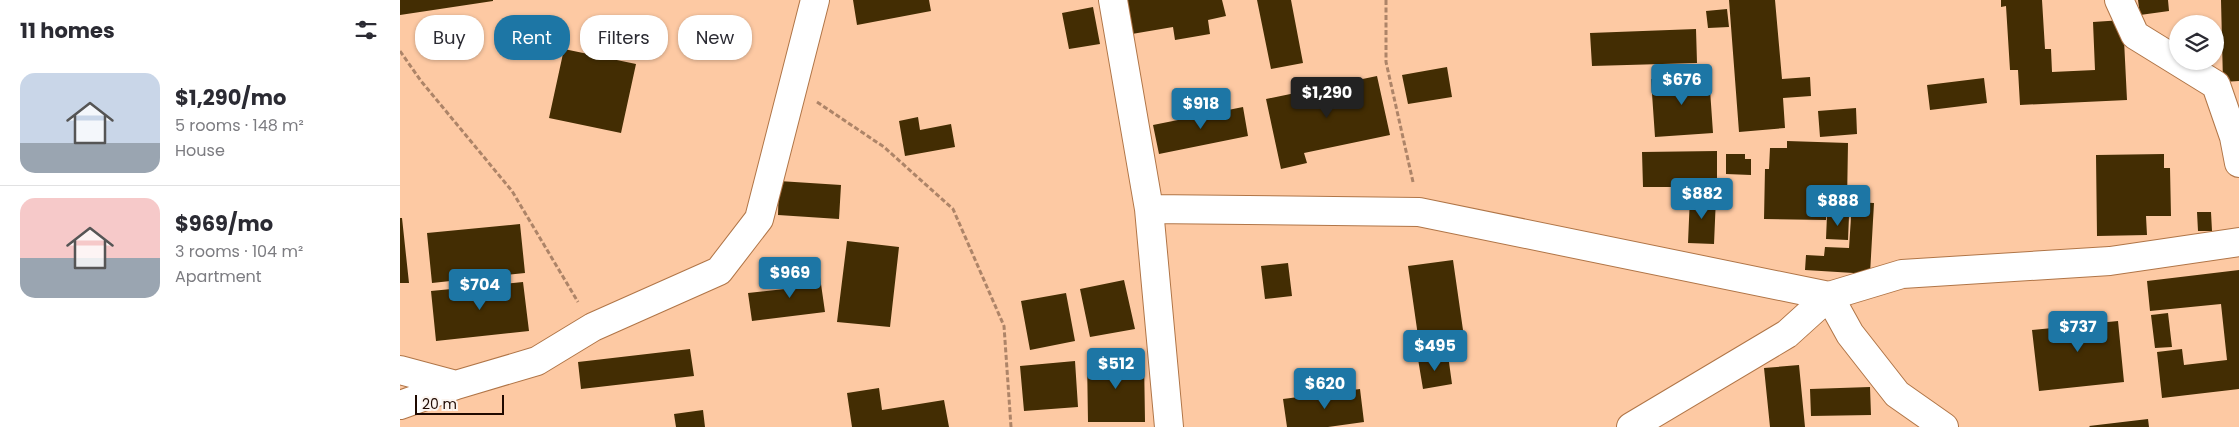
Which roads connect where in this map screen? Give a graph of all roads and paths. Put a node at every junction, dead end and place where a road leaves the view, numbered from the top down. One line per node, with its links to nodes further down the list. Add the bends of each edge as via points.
1 (815, 0): 6 (street)
2 (1113, 0): 8 (street)
3 (1386, 0): 9 (path, via 1386,62)
4 (2119, 0): 7 (street, via 2135,36 2216,85 2234,137)
5 (400, 51): 12 (path, via 420,81 512,191)
6 (792, 85): 12 (street, via 759,218 719,271); 16 (path, via 884,146 952,208 1004,326)
7 (2239, 163)
8 (1149, 209): 9 (street); 17 (street)
9 (1420, 212): 11 (street)
10 (2239, 242): 11 (street, via 2110,261 1902,274)
11 (1829, 296): 18 (street, via 1787,334); 19 (street, via 1850,334 1897,394)
12 (593, 327): 14 (street, via 537,361)
13 (400, 370): 14 (street)
14 (456, 385): 15 (street)
15 (400, 404)
16 (1011, 427)
17 (1169, 427)
18 (1631, 427)
19 (1944, 427)

